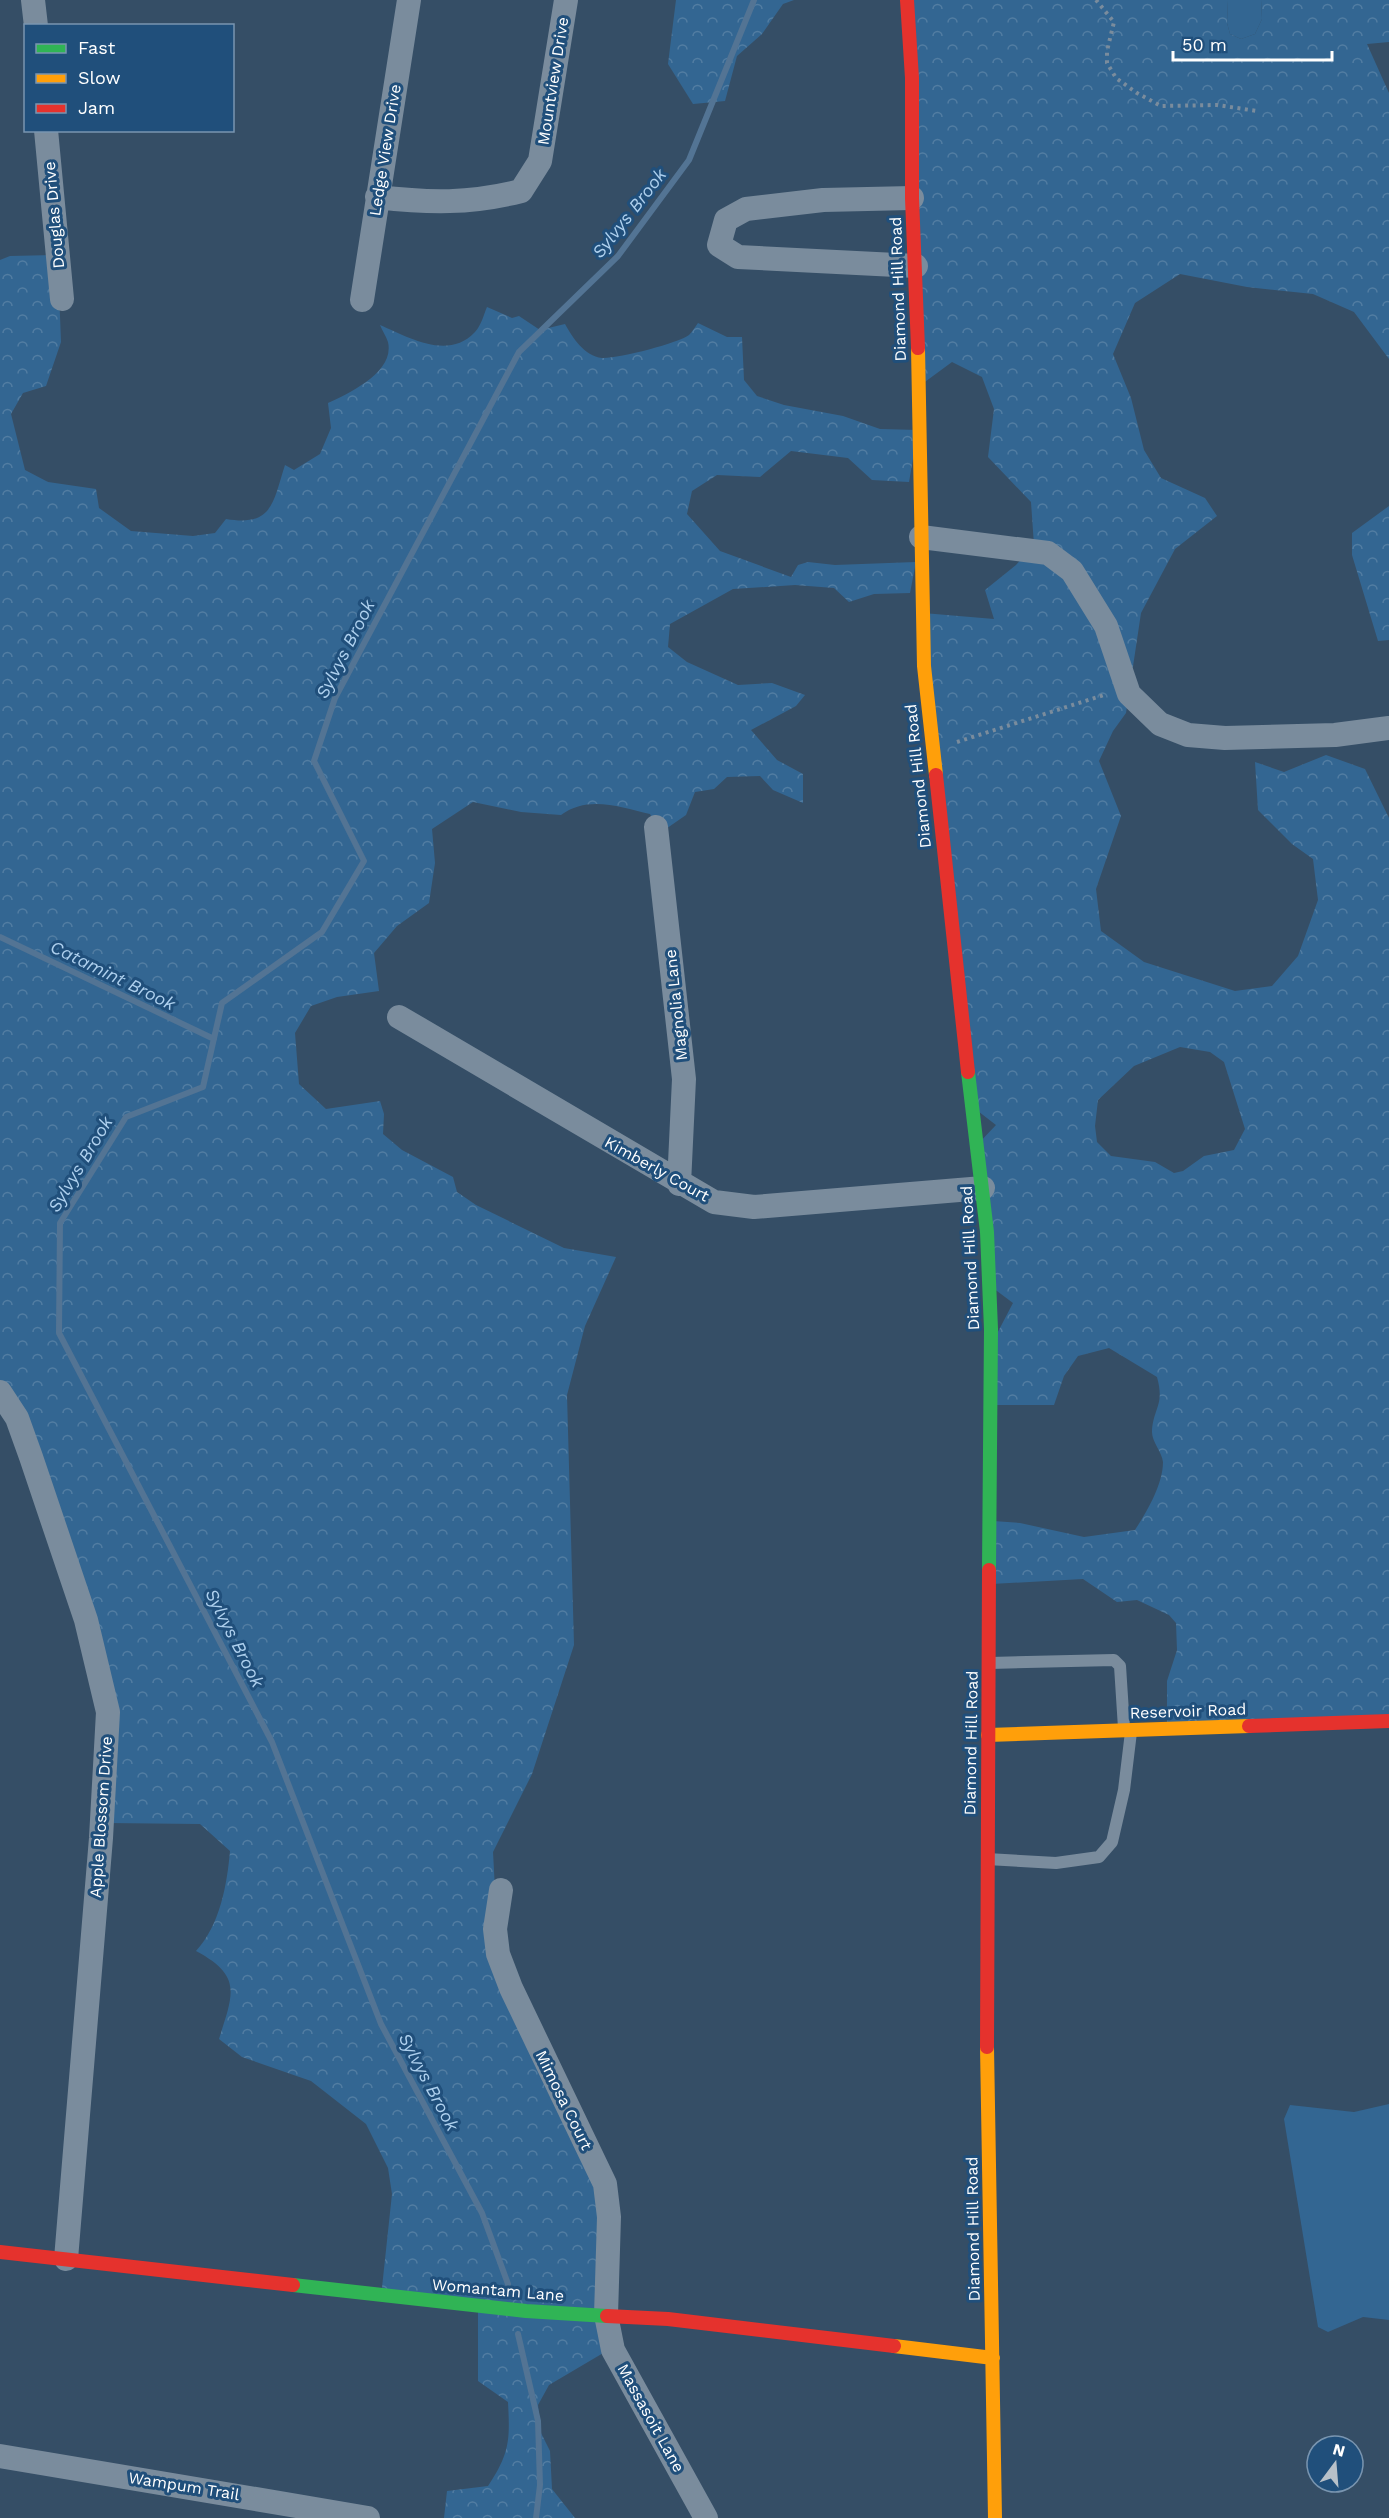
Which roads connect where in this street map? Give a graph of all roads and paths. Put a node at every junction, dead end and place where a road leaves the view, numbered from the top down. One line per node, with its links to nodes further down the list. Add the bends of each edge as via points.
1 (33, 0): 6 (street)
2 (409, 0): 9 (street, Ledge View Drive)
3 (566, 0): 9 (street, Mountview Drive, via 540,161 521,191 485,200 432,203)
4 (907, 0): 10 (main road, Diamond Hill Road, via 912,78)
5 (1096, 0): 7 (path, via 1114,22 1107,63 1116,78 1137,93 1161,106 1217,105)
6 (36, 24)
7 (1257, 111)
8 (46, 132): 12 (street, Douglas Drive)
9 (377, 197): 13 (street, Ledge View Drive)
10 (912, 198): 11 (main road, Diamond Hill Road); 11 (street, via 824,200 746,209 726,220 719,244 738,257)
11 (916, 266): 14 (main road, Diamond Hill Road)
12 (62, 299)
13 (362, 300)
14 (921, 537): 15 (street, via 1048,553 1072,571 1106,626); 17 (main road, Diamond Hill Road, via 924,666)
15 (1129, 694): 16 (street, via 1160,724 1188,735 1335,735); 17 (path, via 1107,694)
16 (1389, 728)
17 (932, 750): 21 (main road, Diamond Hill Road)
18 (656, 827): 20 (street, Magnolia Lane, via 684,1079)
19 (399, 1017): 20 (street, Kimberly Court)
20 (679, 1184): 21 (street, Kimberly Court, via 714,1202 754,1207)
21 (983, 1188): 23 (main road, Diamond Hill Road, via 991,1329)
22 (0, 1392): 30 (street, Apple Blossom Drive, via 17,1418 79,1598 108,1712)
23 (988, 1664): 25 (lane, via 1114,1660 1120,1666); 26 (main road, Diamond Hill Road)
24 (1389, 1720): 25 (main road, Reservoir Road)
25 (1128, 1730): 26 (main road, Reservoir Road); 27 (lane, via 1124,1790 1112,1842 1099,1857 1056,1863)
26 (988, 1735): 27 (main road, Diamond Hill Road)
27 (986, 1859): 32 (main road, Diamond Hill Road, via 988,2220)
28 (501, 1890): 31 (street, Mimosa Court, via 495,1929 504,1971 605,2184 609,2217)
29 (0, 2252): 30 (main road, Womantam Lane)
30 (66, 2259): 31 (main road, Womantam Lane, via 526,2311)
31 (606, 2315): 32 (main road, Womantam Lane); 35 (street, Massasoit Lane, via 613,2350)
32 (993, 2358): 36 (main road, Diamond Hill Road)
33 (0, 2456): 34 (street, Wampum Trail)
34 (368, 2518)
35 (706, 2518)
36 (995, 2518)

